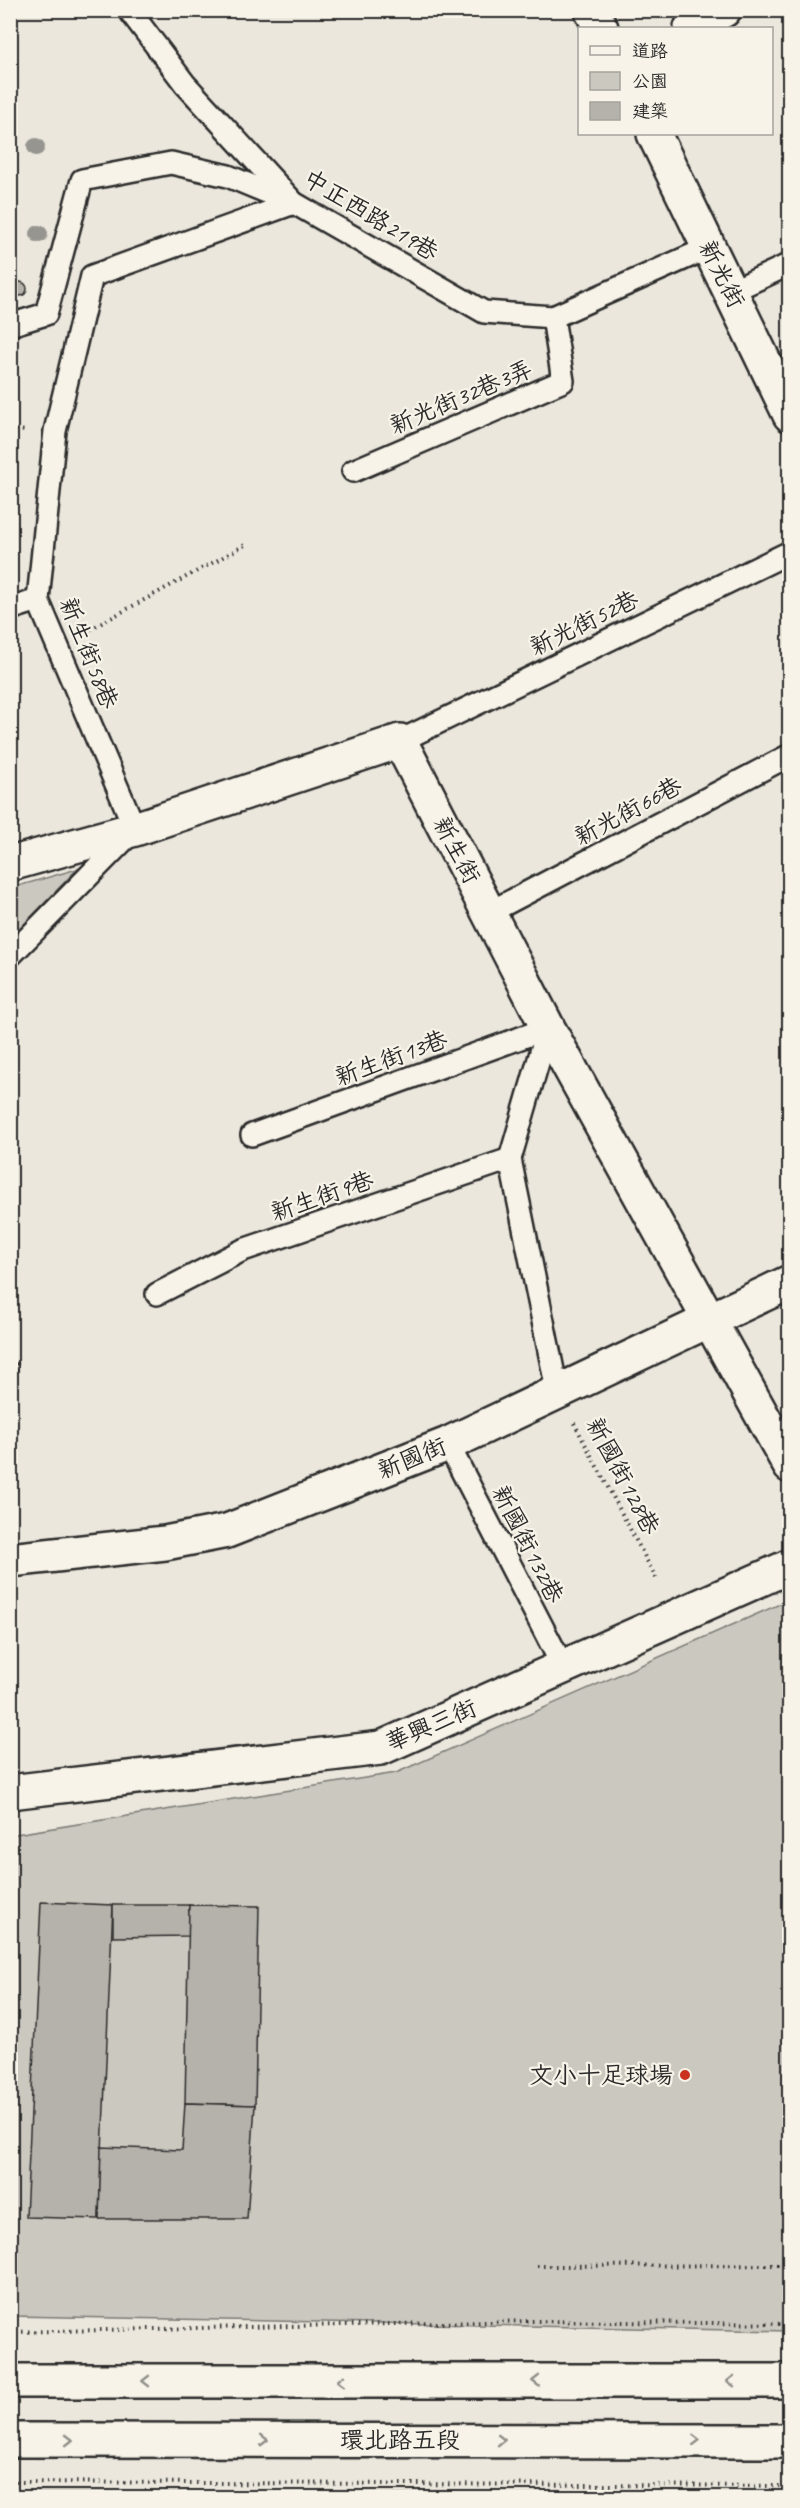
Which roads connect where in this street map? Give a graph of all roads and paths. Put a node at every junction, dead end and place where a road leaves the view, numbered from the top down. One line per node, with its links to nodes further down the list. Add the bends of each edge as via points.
1 (129, 10): 7 (lane, 中正西路219巷, via 185,84)
2 (591, 10): 4 (street)
3 (724, 10): 5 (street)
4 (600, 27)
5 (693, 27)
6 (654, 135): 8 (street, 新光街)
7 (294, 203): 11 (lane, 中正西路219巷, via 484,312); 12 (lane, via 228,176 171,163 82,180 46,314); 17 (lane, 新生街58巷, via 92,276 55,431)
8 (708, 248): 10 (street, 新光街); 11 (lane)
9 (789, 264): 10 (lane)
10 (732, 291): 13 (street, 新光街)
11 (553, 317): 14 (lane, 新光街32巷3弄, via 562,381)
12 (10, 325)
13 (789, 415)
14 (353, 471)
15 (247, 544): 19 (path)
16 (789, 552): 20 (lane, 新光街52巷)
17 (38, 600): 18 (lane); 19 (lane, 新生街58巷)
18 (10, 609)
19 (58, 647): 22 (lane, 新生街58巷)
20 (400, 741): 22 (street); 24 (street, 新生街)
21 (789, 754): 24 (lane, 新光街66巷)
22 (135, 829): 23 (street); 25 (lane)
23 (10, 864)
24 (490, 912): 26 (street, 新生街)
25 (10, 956)
26 (548, 1028): 27 (lane, 新生街13巷); 28 (lane); 31 (street, 新生街)
27 (252, 1136)
28 (510, 1159): 30 (lane, 新生街9巷, via 243,1250); 33 (lane)
29 (789, 1282): 31 (street, 新國街)
30 (157, 1294)
31 (709, 1318): 33 (street, 新國街); 36 (street, 新生街)
32 (10, 1364): 35 (path, via 17,1365)
33 (557, 1390): 34 (street, 新國街); 39 (path, 新國街128巷)
34 (448, 1444): 37 (street, 新國街, via 227,1531 165,1543); 40 (lane, 新國街132巷)
35 (10, 1454)
36 (789, 1466)
37 (10, 1560)
38 (789, 1566): 40 (street, 華興三街)
39 (656, 1578)
40 (563, 1667): 41 (street, 華興三街, via 381,1748)
41 (10, 1792)
42 (789, 2265): 43 (path)
43 (537, 2266)
44 (789, 2324): 45 (path, via 533,2321)
45 (10, 2332)
46 (10, 2381): 47 (street, one-way to 46)
47 (789, 2381)
48 (10, 2440): 49 (street, 環北路五段, one-way to 49)
49 (789, 2441)
50 (10, 2482): 51 (path)
51 (789, 2487)

